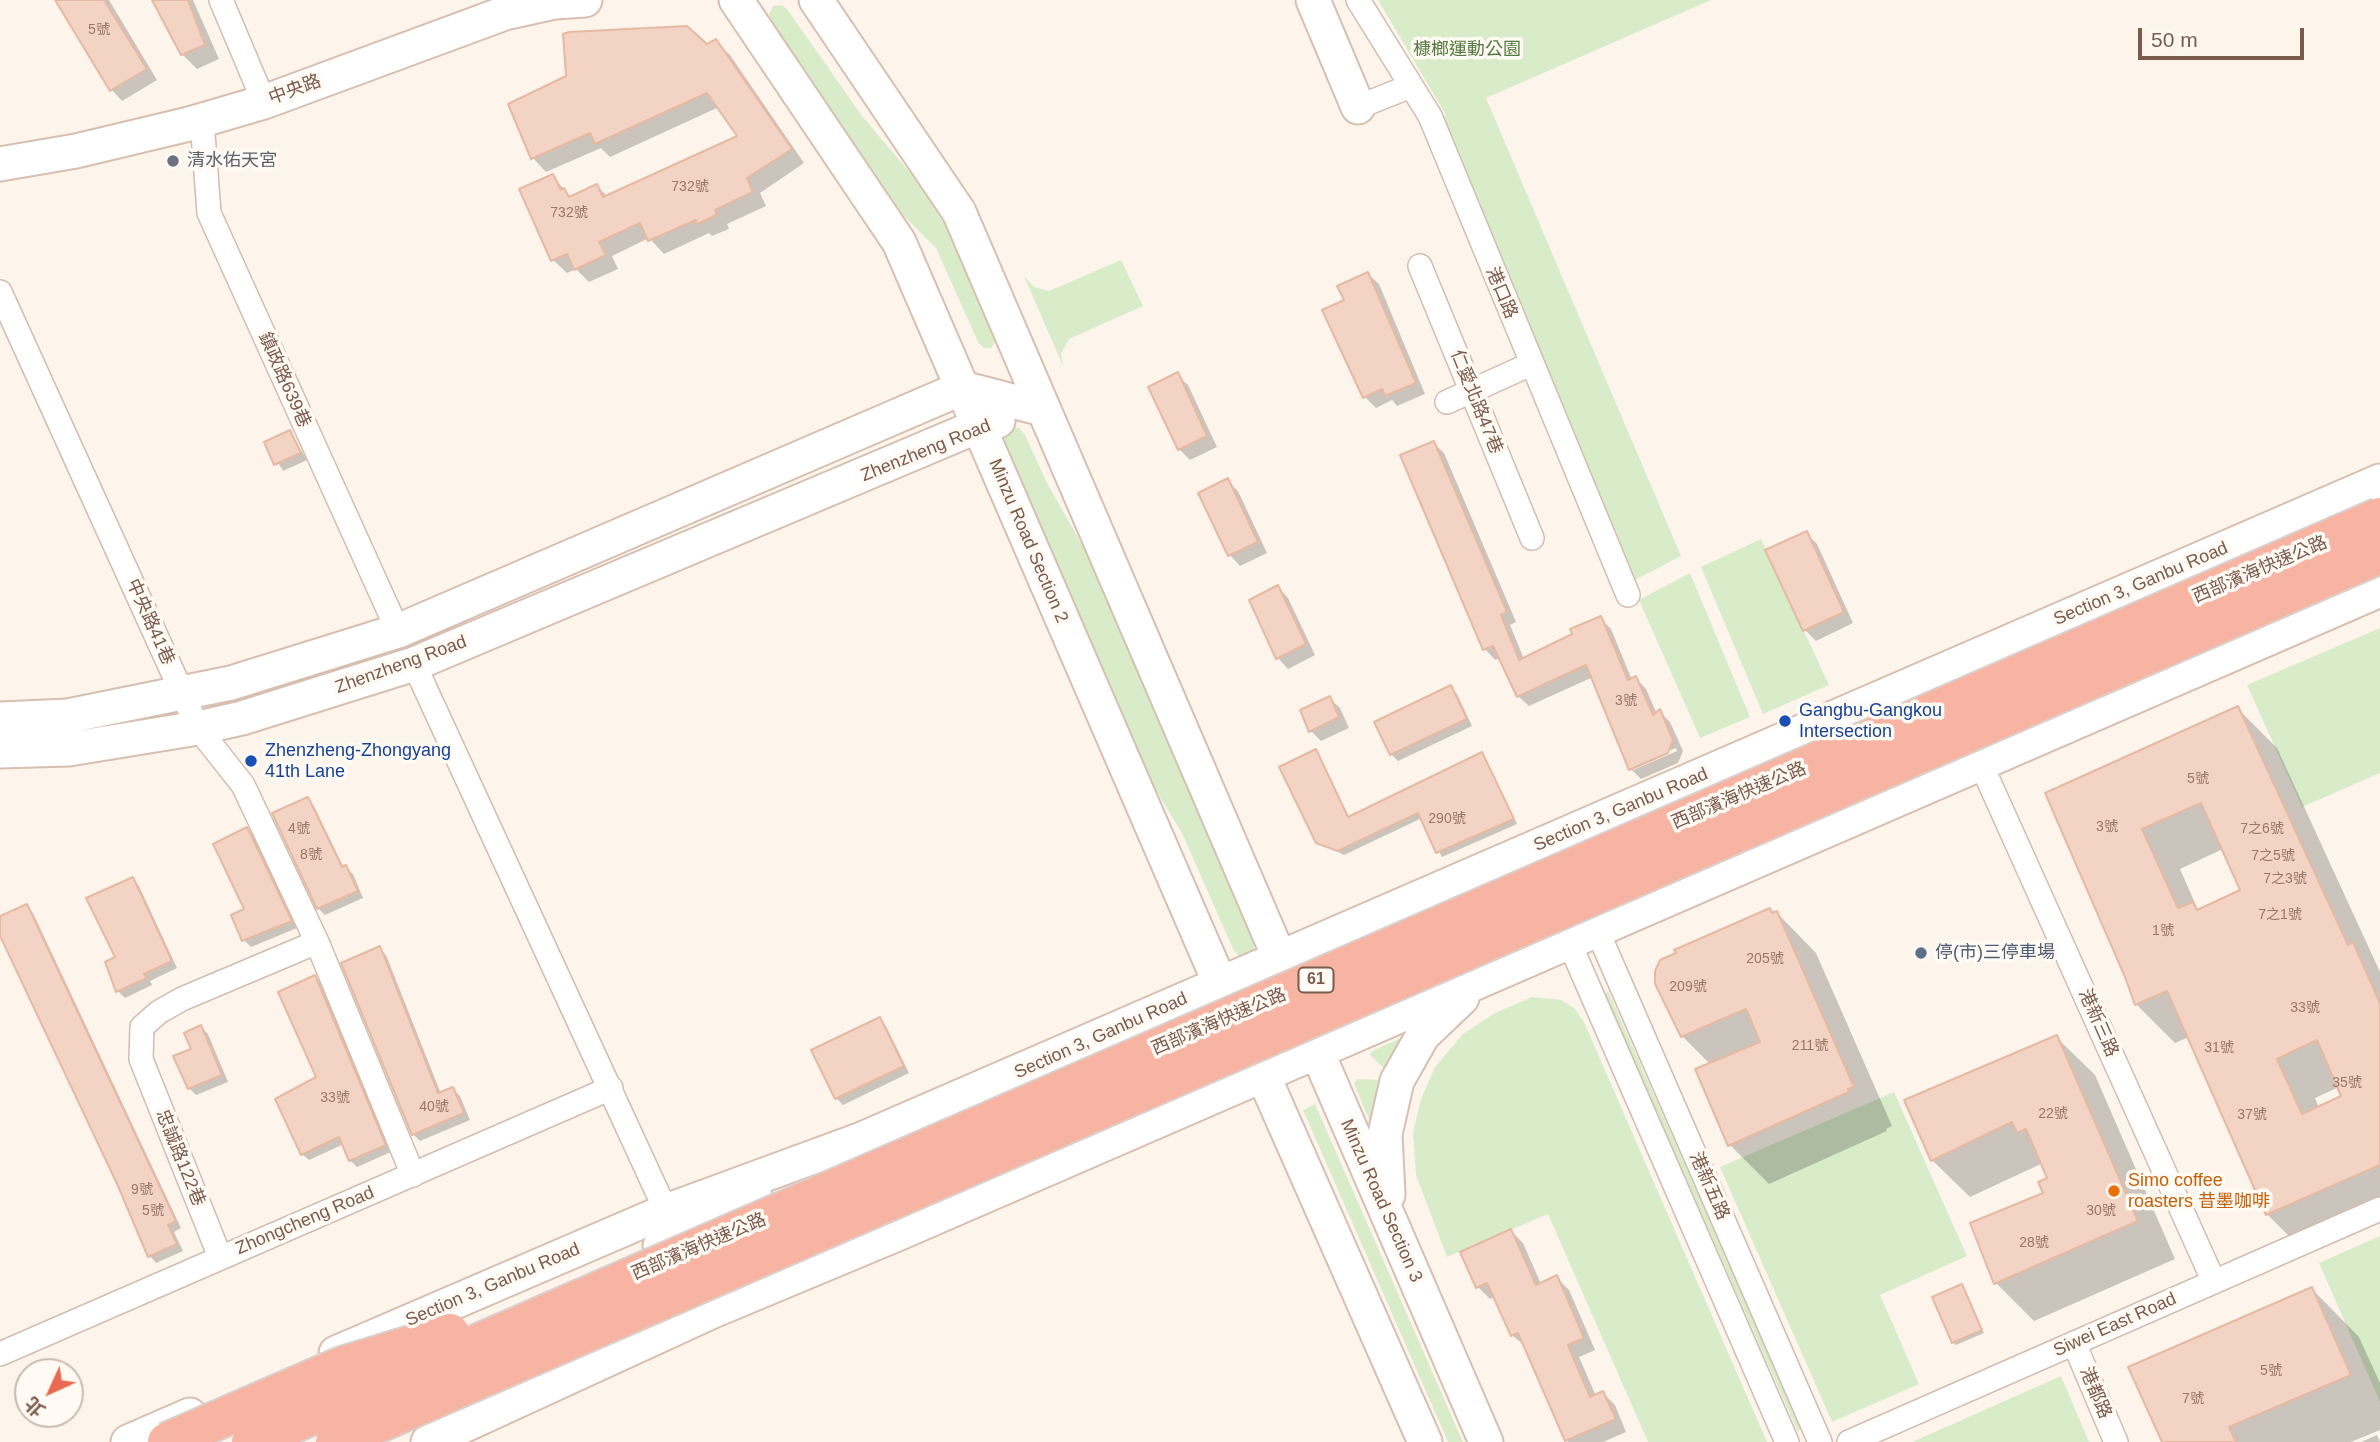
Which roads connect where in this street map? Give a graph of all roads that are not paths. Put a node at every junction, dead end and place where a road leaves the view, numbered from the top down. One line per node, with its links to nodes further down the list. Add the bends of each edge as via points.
1 (220, 0): 8 (street)
2 (585, 0): 8 (street, 中央路, via 505,13)
3 (736, 0): 15 (street, Minzu Road Section 2, via 899,242)
4 (816, 0): 18 (street, via 959,212)
5 (1313, 0): 9 (street)
6 (1358, 0): 7 (street, 港口路)
7 (1411, 86): 9 (street); 14 (street, 港口路, via 1430,116)
8 (264, 102): 10 (street, 中央路)
9 (1357, 107)
10 (202, 120): 11 (street, 中央路); 26 (street, 鎮政路639巷, via 209,214)
11 (0, 164)
12 (1420, 266): 16 (street, 仁愛北路47巷)
13 (0, 292): 28 (street, 中央路41巷)
14 (1531, 364): 16 (street); 25 (street, 港口路)
15 (962, 388): 18 (street, Zhenzheng Road); 19 (street, Minzu Road Section 2); 26 (street, Zhenzheng Road)
16 (1472, 390): 17 (street); 22 (street, 仁愛北路47巷)
17 (1447, 402)
18 (1043, 409): 19 (street, Zhenzheng Road); 35 (street)
19 (978, 426): 27 (street, Zhenzheng Road); 37 (street, Minzu Road Section 2)
20 (2380, 481): 35 (street, Section 3, Ganbu Road)
21 (2380, 517): 48 (highway, 西部濱海快速公路 / 61, bridge)
22 (1532, 538)
23 (2380, 554): 56 (highway, 西部濱海快速公路 / 61, bridge)
24 (2380, 590): 32 (street)
25 (1628, 595)
26 (398, 631): 28 (street, Zhenzheng Road, via 232,683)
27 (414, 664): 30 (street, Zhenzheng Road); 40 (street)
28 (182, 693): 29 (street, Zhenzheng Road, via 68,716); 30 (street, 中央路41巷)
29 (0, 719)
30 (198, 728): 31 (street, Zhenzheng Road, via 69,749); 34 (street, 中央路41巷, via 243,785)
31 (0, 751)
32 (1981, 764): 33 (street); 49 (street, 港新三路)
33 (1583, 936): 36 (street); 61 (street, 港新五路); 62 (street, 港新五路)
34 (317, 942): 42 (street, 中央路41巷); 47 (street, 忠誠路122巷, via 181,999 142,1027 141,1059)
35 (1280, 958): 37 (street, Section 3, Ganbu Road); 38 (street, Minzu Road Section 3)
36 (1484, 979): 38 (street); 45 (street, via 1428,1030 1397,1081 1385,1137)
37 (1219, 985): 39 (street, Minzu Road Section 2); 41 (street, Section 3, Ganbu Road)
38 (1316, 1052): 39 (street); 45 (street, Minzu Road Section 3)
39 (1264, 1075): 46 (street); 59 (street)
40 (611, 1088): 42 (street, Zhongcheng Road); 44 (street)
41 (862, 1139): 44 (street, Section 3, Ganbu Road); 54 (street, Section 3, Ganbu Road, via 673,1240)
42 (413, 1175): 47 (street, Zhongcheng Road)
43 (2380, 1209): 49 (street, Siwei East Road)
44 (666, 1211): 52 (street, Section 3, Ganbu Road)
45 (1390, 1222): 60 (street, Minzu Road Section 3)
46 (902, 1232): 57 (street, via 700,1302); 58 (street, via 713,1311)
47 (220, 1257): 51 (street, Zhongcheng Road)
48 (630, 1278): 53 (highway, bridge, via 342,1366); 55 (highway, 西部濱海快速公路 / 61, bridge)
49 (2214, 1282): 50 (street, Siwei East Road)
50 (2074, 1343): 63 (street, Siwei East Road); 64 (street, 港都路)
51 (0, 1354)
52 (128, 1442)
53 (167, 1442)
54 (209, 1442)
55 (251, 1442)
56 (335, 1442)
57 (377, 1442)
58 (428, 1442)
59 (1425, 1442)
60 (1486, 1442)
61 (1787, 1442)
62 (1820, 1442)
63 (1849, 1442)
64 (2116, 1442)

